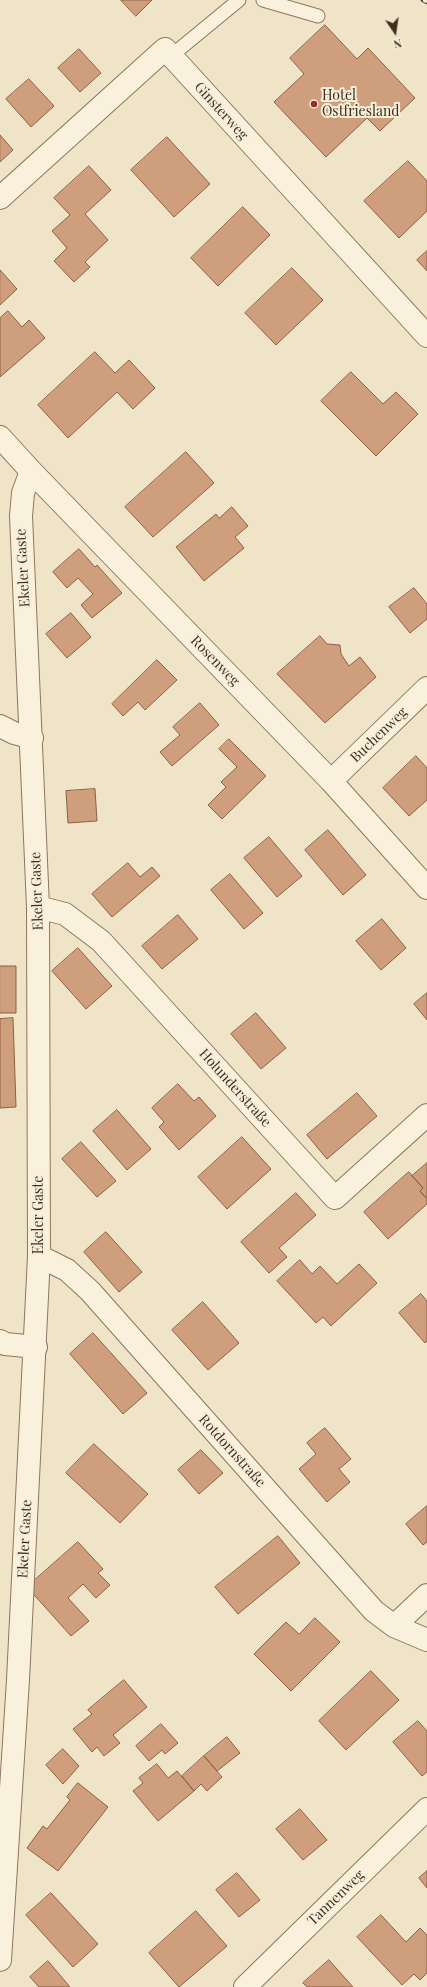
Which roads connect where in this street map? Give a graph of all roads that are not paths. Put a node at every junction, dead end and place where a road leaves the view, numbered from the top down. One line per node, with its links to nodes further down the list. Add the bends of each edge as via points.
1 (239, 0): 4 (lane)
2 (264, 0): 3 (lane)
3 (318, 16)
4 (171, 56): 5 (street, via 165,49); 6 (street, Ginsterweg)
5 (0, 198)
6 (427, 336)
7 (0, 437): 8 (street, Rosenweg)
8 (31, 471): 11 (street, Ekeler Gaste, via 23,493 21,516); 12 (street, Rosenweg)
9 (427, 688): 12 (street, Buchenweg)
10 (0, 726): 11 (street, via 14,734)
11 (32, 738): 14 (street, Ekeler Gaste)
12 (331, 781): 13 (street, Rosenweg)
13 (427, 888)
14 (38, 907): 15 (street, Holunderstraße, via 65,914 101,941 335,1198); 16 (street, Ekeler Gaste)
15 (427, 1115)
16 (40, 1256): 18 (street, Ekeler Gaste); 20 (street, Rotdornstraße, via 67,1270 90,1291 374,1611)
17 (0, 1341): 18 (street)
18 (36, 1347): 23 (street, Ekeler Gaste)
19 (427, 1595): 20 (street)
20 (394, 1626): 21 (street, Rotdornstraße)
21 (427, 1640)
22 (427, 1809): 24 (street, Tannenweg)
23 (0, 1960)
24 (245, 1987)

